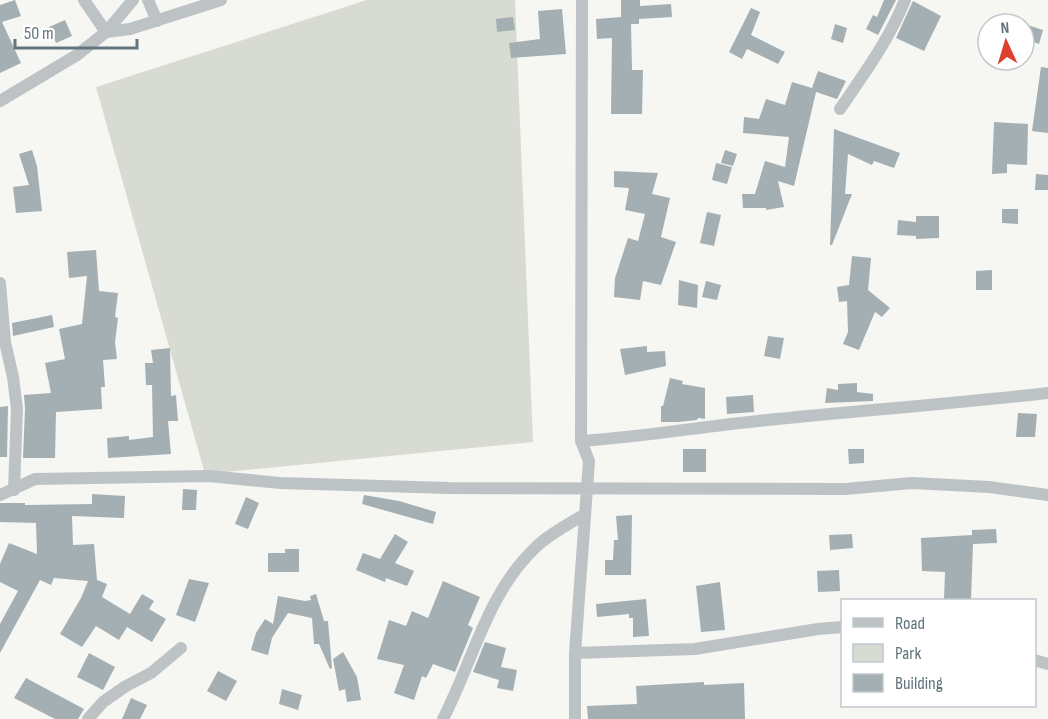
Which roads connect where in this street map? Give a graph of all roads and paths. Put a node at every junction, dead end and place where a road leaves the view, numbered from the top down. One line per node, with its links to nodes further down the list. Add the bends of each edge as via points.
1 (84, 0): 8 (street)
2 (133, 0): 8 (street)
3 (148, 0): 7 (street)
4 (221, 0): 7 (street)
5 (582, 0): 13 (street)
6 (905, 0): 10 (street, via 876,57)
7 (157, 21): 8 (street)
8 (106, 32): 9 (street, via 77,55)
9 (0, 101)
10 (840, 109)
11 (0, 283): 15 (street, via 17,409)
12 (1048, 393): 13 (street)
13 (581, 441): 14 (street, via 589,461)
14 (587, 489): 15 (street, via 280,483 209,476 35,479); 17 (street, via 845,489 912,483); 18 (street)
15 (14, 490): 16 (street)
16 (0, 495)
17 (1048, 495)
18 (585, 514): 21 (street); 23 (street, via 537,545 500,592)
19 (841, 627): 21 (street, via 695,649)
20 (181, 648): 22 (street, via 151,674 103,702)
21 (575, 653): 24 (street)
22 (88, 719)
23 (443, 719)
24 (575, 719)

